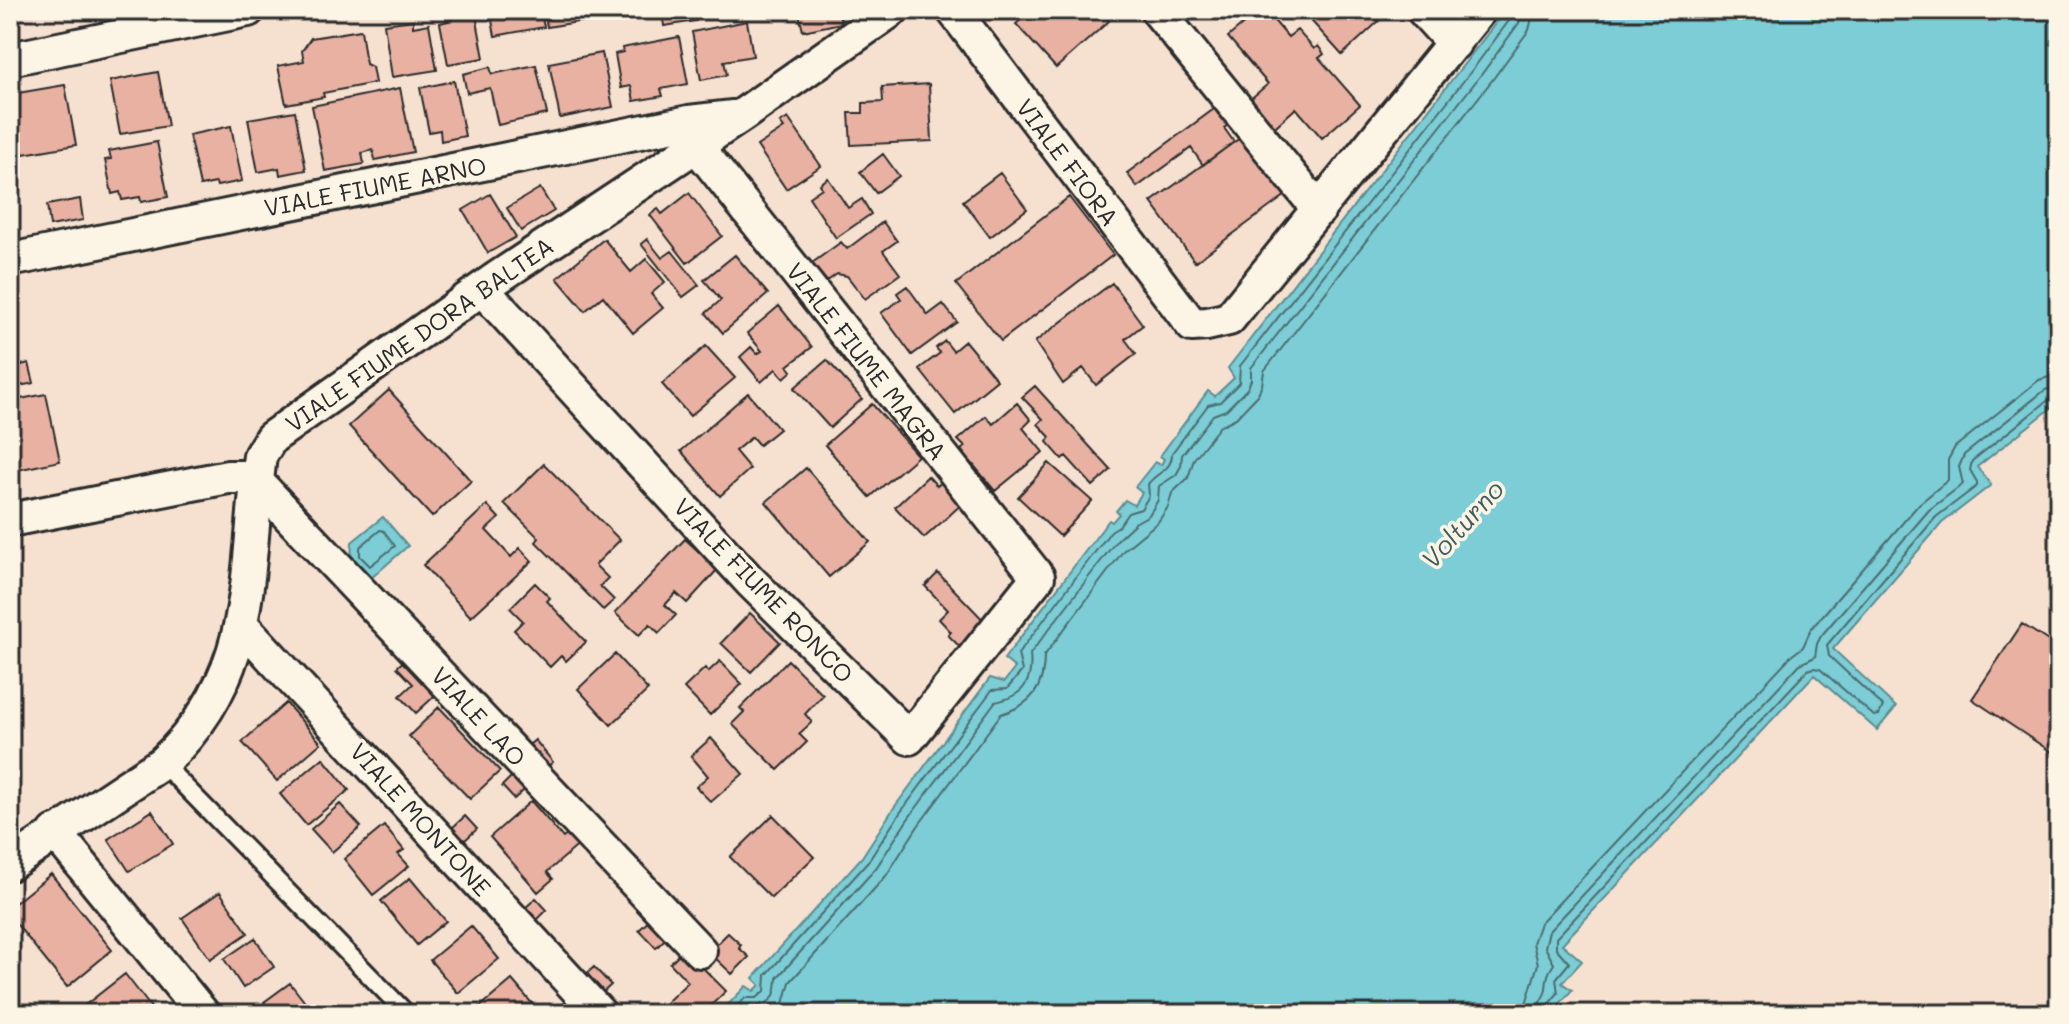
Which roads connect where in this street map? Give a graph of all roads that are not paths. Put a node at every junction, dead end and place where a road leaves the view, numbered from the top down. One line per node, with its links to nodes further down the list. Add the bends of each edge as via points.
1 (248, 10): 8 (street)
2 (892, 10): 9 (street, VIALE FIUME DORA BALTEA)
3 (953, 10): 11 (street, VIALE FIORA, via 1192,325 1229,319)
4 (1157, 10): 11 (street)
5 (1423, 10): 7 (street)
6 (1480, 10): 7 (street)
7 (1454, 44): 11 (street)
8 (10, 59)
9 (741, 116): 10 (street, VIALE FIUME DORA BALTEA); 12 (street, VIALE FIUME ARNO, via 689,122)
10 (696, 145): 13 (street, VIALE FIUME DORA BALTEA); 16 (street, VIALE FIUME MAGRA)
11 (1319, 210)
12 (10, 260)
13 (482, 289): 14 (street, VIALE FIUME DORA BALTEA, via 271,438 260,456); 16 (street, VIALE FIUME RONCO, via 750,581 909,738)
14 (257, 482): 15 (street, via 228,477); 17 (street, VIALE FIUME DORA BALTEA); 21 (street, VIALE LAO)
15 (10, 520)
16 (1038, 577)
17 (242, 625): 18 (street, VIALE FIUME DORA BALTEA, via 225,680 206,715); 24 (street, VIALE MONTONE)
18 (162, 763): 19 (street, VIALE FIUME DORA BALTEA); 23 (lane)
19 (55, 832): 20 (street, VIALE FIUME DORA BALTEA); 22 (street)
20 (10, 864)
21 (700, 951)
22 (203, 1014)
23 (407, 1014)
24 (600, 1014)

